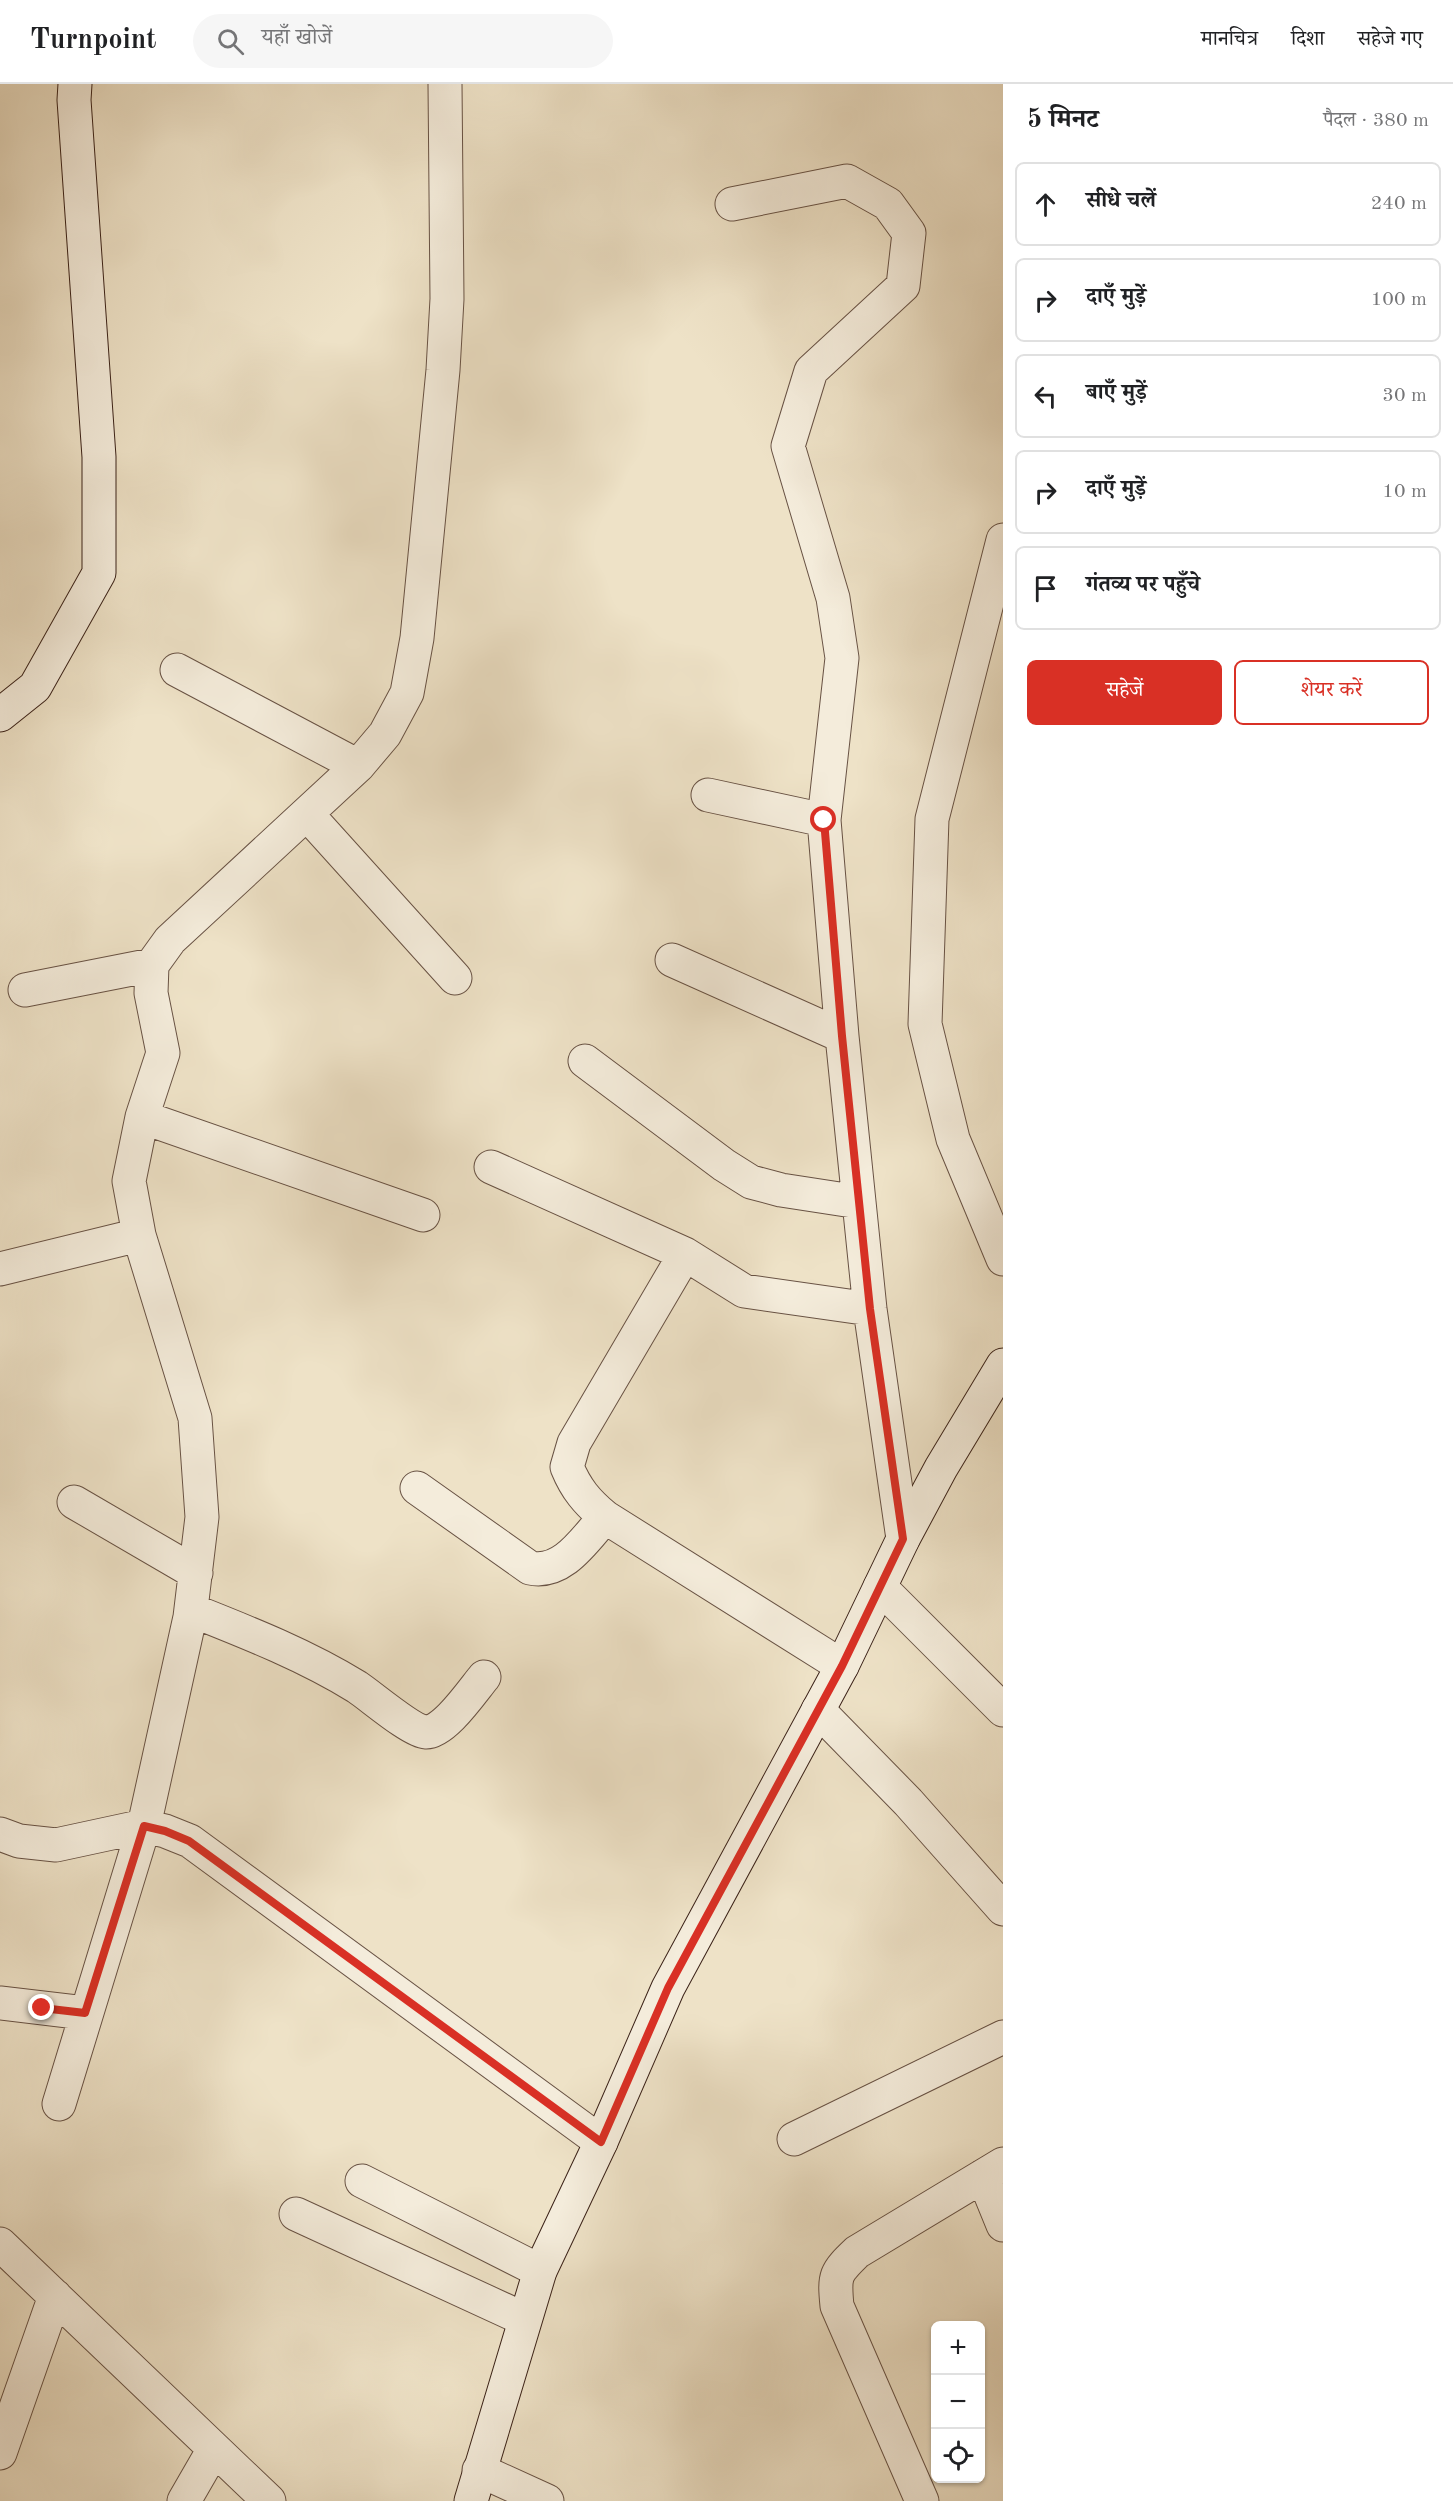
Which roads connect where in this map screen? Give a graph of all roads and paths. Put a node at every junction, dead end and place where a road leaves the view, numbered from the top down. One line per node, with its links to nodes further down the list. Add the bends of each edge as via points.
1 (75, 84): 6 (street, via 99,457 99,573 35,687)
2 (445, 84): 7 (street, via 447,299 417,638 407,693 385,734)
3 (732, 204): 10 (street, via 847,181 888,204 909,233 903,286 811,371 788,446 833,598 842,658)
4 (1003, 540): 23 (street, via 932,819 925,1024 953,1139)
5 (177, 670): 7 (street)
6 (0, 716)
7 (358, 766): 9 (street)
8 (708, 795): 10 (street)
9 (307, 814): 12 (street, via 170,940); 13 (street)
10 (824, 820): 15 (street)
11 (672, 960): 15 (street)
12 (152, 965): 14 (street); 17 (street, via 151,993 163,1053)
13 (455, 978)
14 (25, 990)
15 (842, 1036): 19 (street)
16 (585, 1060): 19 (street, via 751,1182)
17 (142, 1117): 20 (street); 21 (street, via 129,1181)
18 (491, 1167): 22 (street)
19 (859, 1202): 25 (street)
20 (423, 1215)
21 (139, 1234): 24 (street); 31 (street, via 195,1418 202,1517)
22 (685, 1254): 25 (street, via 744,1291); 29 (street, via 574,1443 567,1467 576,1488)
23 (1003, 1259)
24 (0, 1269)
25 (870, 1309): 30 (street)
26 (1003, 1365): 30 (street)
27 (417, 1488): 29 (street, via 530,1568 542,1570 556,1566 572,1554)
28 (74, 1502): 31 (street)
29 (605, 1518): 34 (street)
30 (903, 1539): 32 (street)
31 (196, 1573): 33 (street)
32 (880, 1587): 34 (street); 37 (street)
33 (191, 1610): 35 (street, via 321,1665 425,1732 445,1723); 38 (street)
34 (842, 1666): 36 (street)
35 (484, 1677)
36 (818, 1710): 40 (street, via 908,1802); 46 (street, via 668,1988)
37 (1003, 1710)
38 (144, 1826): 39 (street, via 56,1845 19,1841); 42 (street); 46 (street, via 189,1841)
39 (0, 1834)
40 (1003, 1909)
41 (0, 2003): 42 (street)
42 (85, 2013): 44 (street)
43 (1003, 2037): 45 (street)
44 (59, 2104)
45 (794, 2139)
46 (601, 2142): 52 (street)
47 (993, 2170): 50 (street); 62 (street, via 857,2252 838,2271 837,2306)
48 (362, 2181): 52 (street)
49 (296, 2214): 54 (street)
50 (1003, 2225)
51 (0, 2244): 53 (street)
52 (540, 2271): 54 (street)
53 (55, 2296): 55 (street); 56 (street)
54 (524, 2319): 57 (street)
55 (1, 2447)
56 (214, 2449): 58 (street); 59 (street)
57 (479, 2470): 60 (street); 61 (street)
58 (184, 2501)
59 (269, 2501)
60 (471, 2501)
61 (547, 2501)
62 (922, 2501)

